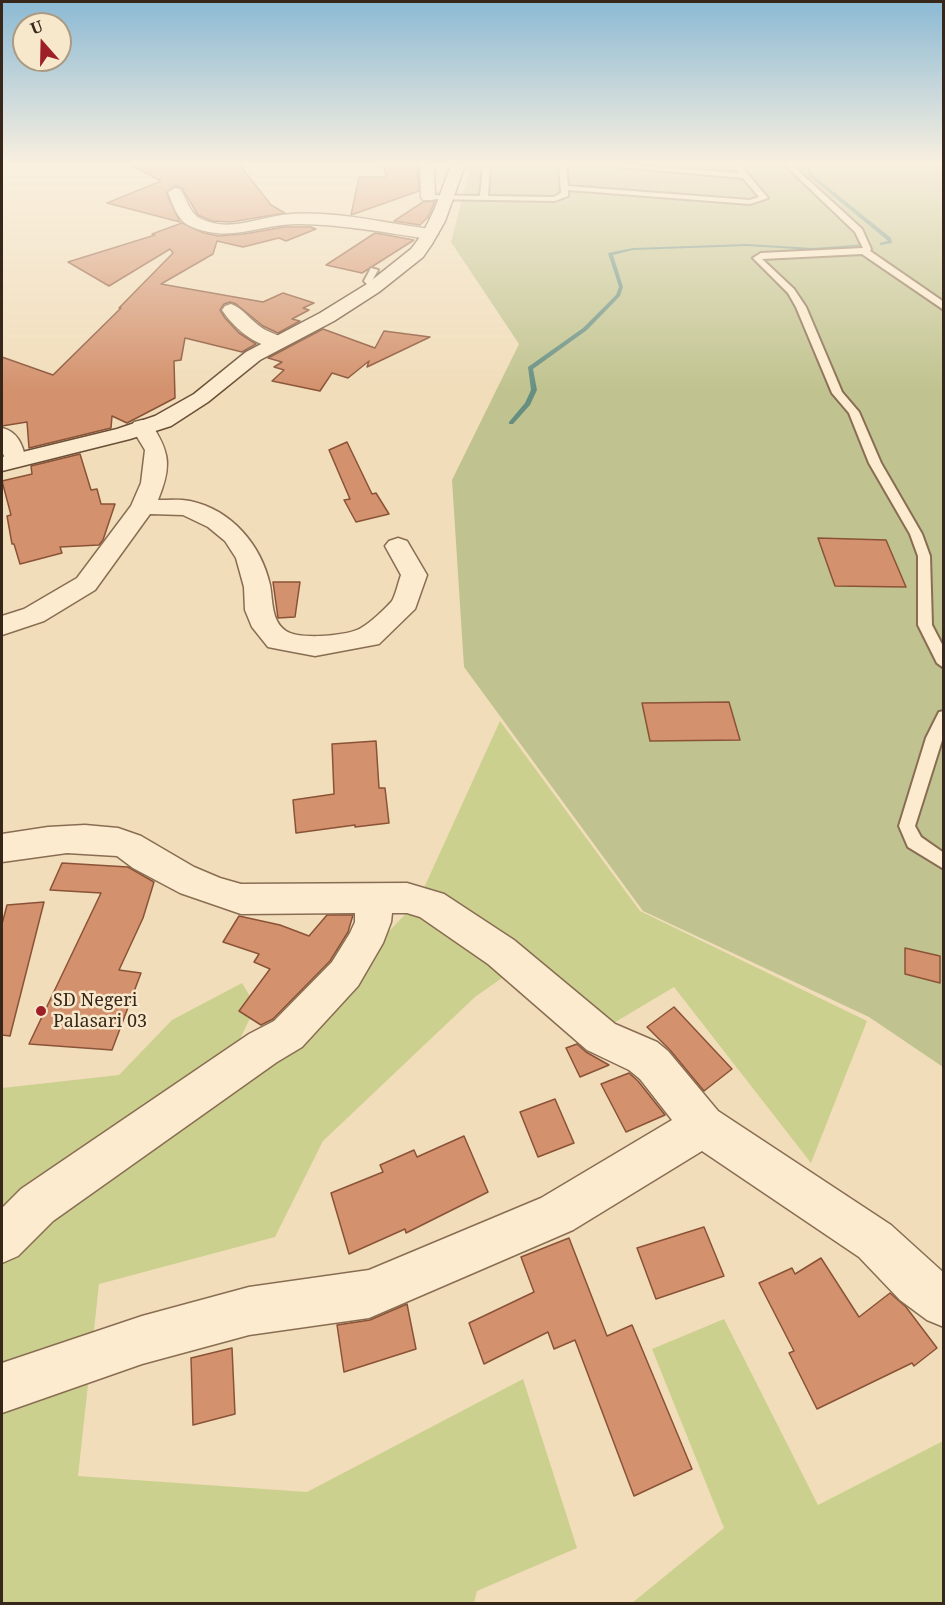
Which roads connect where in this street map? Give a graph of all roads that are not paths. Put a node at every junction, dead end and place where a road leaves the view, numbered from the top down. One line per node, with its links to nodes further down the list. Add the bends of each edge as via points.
1 (426, 240): 6 (street, via 417,253 374,279 327,317)
2 (863, 240): 3 (lane)
3 (866, 248): 4 (lane); 13 (lane, via 757,258 791,291 801,307 837,393 854,412 875,464 916,534 924,556 925,626)
4 (944, 307)
5 (231, 310): 6 (street, via 250,331)
6 (277, 342): 7 (street, via 201,398 163,421)
7 (142, 428): 9 (street); 10 (street, via 156,450 153,483)
8 (2, 435): 9 (street, via 10,442)
9 (8, 461)
10 (143, 507): 11 (street, via 187,508 217,522 234,536 249,558 266,627 278,639 315,647 369,638 405,603 414,575); 12 (street, via 86,584 34,615)
11 (398, 546)
12 (2, 626)
13 (944, 663)
14 (944, 716): 16 (lane, via 907,826 914,842)
15 (2, 848): 17 (street, via 105,839 129,846 176,875 223,896)
16 (944, 862)
17 (374, 898): 18 (street, via 407,898 431,905 501,952 601,1037 654,1065); 19 (street, via 373,922 345,974 288,1034 262,1048 37,1205)
18 (703, 1126): 20 (street, via 875,1241 917,1283); 21 (street, via 557,1214 369,1294 249,1311 142,1340)
19 (2, 1240)
20 (944, 1303)
21 (2, 1388)

